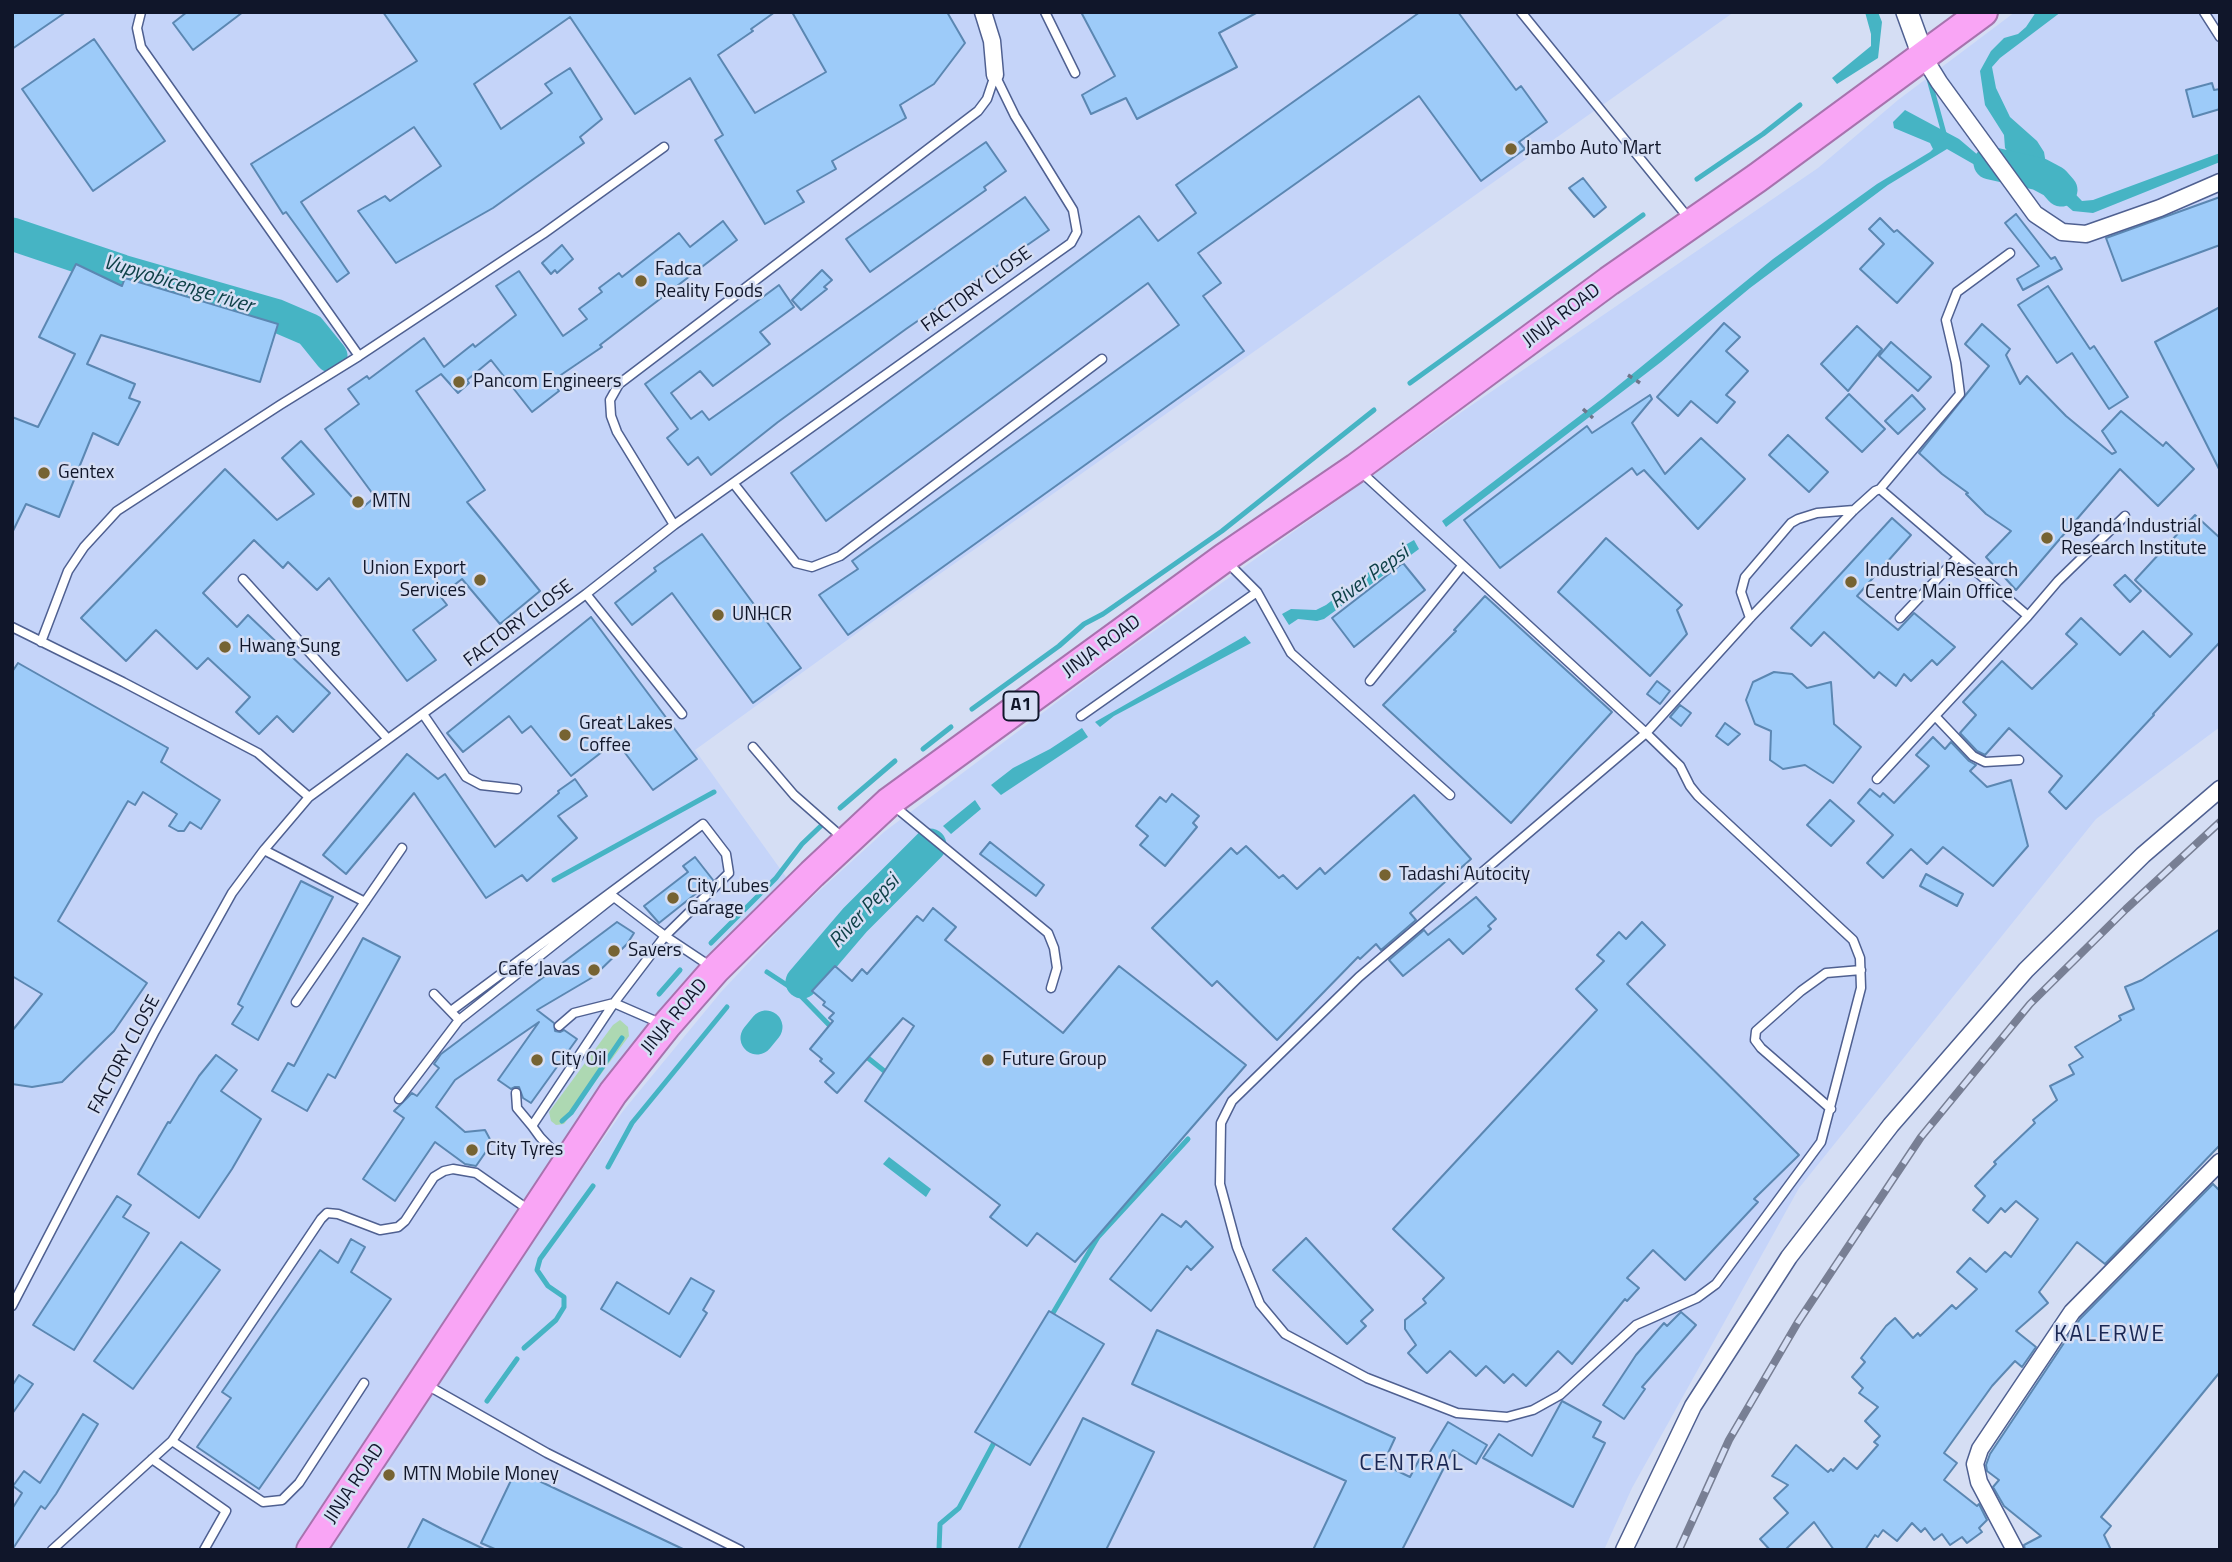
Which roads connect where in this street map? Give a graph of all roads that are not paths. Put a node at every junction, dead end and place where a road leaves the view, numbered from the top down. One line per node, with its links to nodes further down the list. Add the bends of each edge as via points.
1 (141, 12): 16 (lane, via 137,29 141,47)
2 (983, 12): 11 (street)
3 (1045, 12): 10 (lane)
4 (1521, 12): 14 (lane)
5 (1907, 12): 9 (street)
6 (1983, 12): 9 (highway, JINJA ROAD / A1)
7 (2204, 12): 8 (lane)
8 (2220, 37)
9 (1923, 56): 13 (street, via 2035,214 2062,232 2086,233); 14 (highway, JINJA ROAD / A1)
10 (1075, 73)
11 (995, 75): 19 (lane, FACTORY CLOSE, via 1073,210 1077,232 1071,243); 23 (lane, via 978,111 619,384 610,400 617,432)
12 (664, 148): 16 (lane)
13 (2220, 182)
14 (1692, 222): 18 (highway, JINJA ROAD / A1)
15 (2010, 253): 20 (lane, via 1957,292 1946,320 1960,394)
16 (359, 356): 34 (lane, via 117,511 68,571)
17 (1101, 359): 19 (lane, via 840,556 812,567 796,563)
18 (1356, 468): 25 (highway, JINJA ROAD / A1); 26 (lane)
19 (734, 484): 23 (lane, FACTORY CLOSE)
20 (1880, 489): 21 (lane); 24 (lane)
21 (1854, 510): 31 (lane); 31 (lane, via 1817,513 1791,523 1745,577 1741,592)
22 (2126, 516): 30 (lane)
23 (674, 525): 29 (lane, FACTORY CLOSE)
24 (1958, 557): 30 (lane); 32 (lane)
25 (1224, 558): 28 (lane); 49 (highway, JINJA ROAD / A1)
26 (1462, 566): 35 (lane); 40 (lane)
27 (243, 579): 41 (lane)
28 (1257, 592): 38 (lane); 47 (lane, via 1291,653)
29 (586, 594): 36 (lane, FACTORY CLOSE); 37 (lane)
30 (2028, 616): 39 (lane)
31 (1749, 618): 40 (lane)
32 (1900, 618)
33 (12, 627): 34 (lane)
34 (41, 642): 48 (lane, via 258,753)
35 (1370, 681)
36 (424, 714): 41 (lane, FACTORY CLOSE); 45 (lane, via 466,778 481,785)
37 (682, 714)
38 (1081, 716)
39 (1935, 716): 43 (lane, via 1984,762); 44 (lane)
40 (1646, 733): 57 (lane, via 1680,766 1698,796 1853,940); 68 (lane, via 1359,977 1232,1101 1221,1123 1220,1184 1237,1247 1260,1304 1285,1334 1379,1383 1457,1413 1507,1417 1532,1410 1560,1395 1636,1325 1698,1297 1716,1283 1821,1142)
41 (387, 738): 48 (lane, FACTORY CLOSE)
42 (753, 747): 50 (lane, via 794,795)
43 (2019, 760)
44 (1877, 779)
45 (517, 789)
46 (2220, 789): 82 (street, via 2143,855 2026,970 1891,1125 1789,1257 1693,1406)
47 (1450, 795)
48 (309, 797): 52 (lane, FACTORY CLOSE)
49 (889, 802): 50 (highway, JINJA ROAD / A1); 58 (lane, via 1048,933 1057,968)
50 (846, 841): 56 (highway, JINJA ROAD / A1)
51 (402, 848): 54 (lane)
52 (264, 850): 54 (lane); 73 (lane, FACTORY CLOSE, via 232,894 155,1031)
53 (612, 896): 55 (lane); 55 (lane, via 703,824 726,855 729,873); 62 (lane); 63 (lane)
54 (365, 902): 60 (lane)
55 (665, 936): 56 (lane); 61 (lane)
56 (715, 970): 65 (highway, JINJA ROAD / A1)
57 (1861, 970): 68 (lane, via 1861,988); 68 (lane, via 1826,973 1756,1031 1761,1048)
58 (1051, 988)
59 (434, 994): 62 (lane)
60 (296, 1002)
61 (614, 1003): 64 (lane, via 574,1013); 65 (lane); 69 (lane)
62 (451, 1011): 63 (lane)
63 (459, 1020): 67 (lane)
64 (559, 1026)
65 (666, 1026): 71 (highway, JINJA ROAD / A1)
66 (516, 1093): 69 (lane, via 517,1108)
67 (399, 1099)
68 (1831, 1109)
69 (532, 1126): 71 (lane)
70 (2220, 1162): 83 (street, via 2072,1312 1980,1449 1975,1464 1979,1482)
71 (567, 1165): 72 (highway, JINJA ROAD / A1)
72 (535, 1213): 75 (highway, JINJA ROAD / A1); 76 (lane, via 476,1173 453,1169 434,1177 398,1227 380,1230 327,1213)
73 (12, 1306)
74 (364, 1383): 76 (lane, via 299,1483 282,1500 263,1502)
75 (422, 1383): 80 (highway, JINJA ROAD / A1); 81 (lane, via 547,1453)
76 (172, 1441): 77 (lane)
77 (152, 1459): 78 (lane); 79 (lane, via 226,1511)
78 (52, 1550)
79 (204, 1550)
80 (311, 1550)
81 (740, 1550)
82 (1624, 1550)
83 (2015, 1550)

